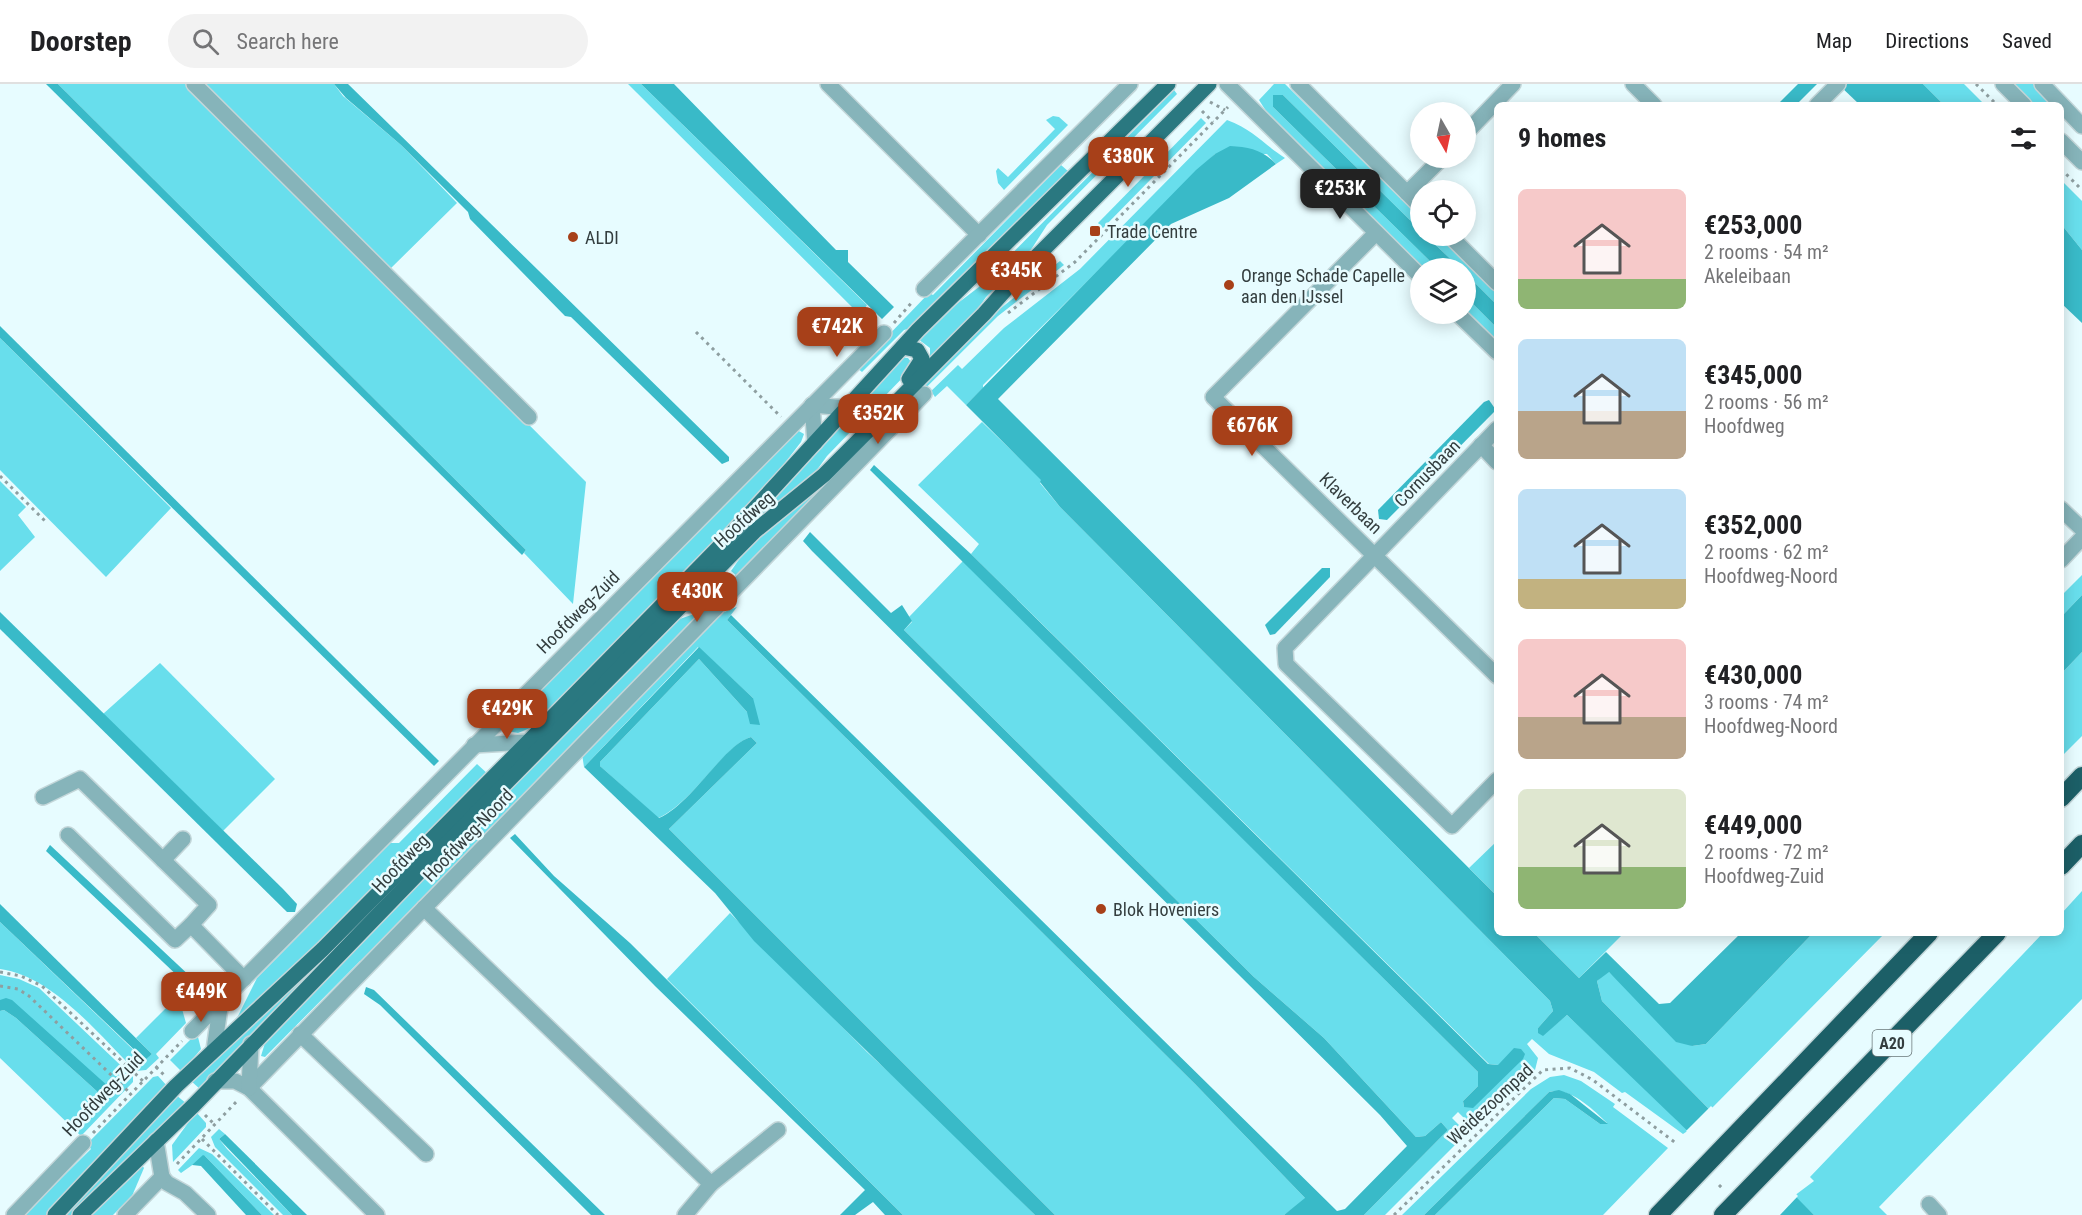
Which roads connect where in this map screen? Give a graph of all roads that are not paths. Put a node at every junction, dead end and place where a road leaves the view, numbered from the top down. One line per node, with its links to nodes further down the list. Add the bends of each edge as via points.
1 (194, 84): 40 (street)
2 (828, 84): 28 (street)
3 (1130, 84): 28 (street)
4 (1168, 84): 35 (main road, Hoofdweg)
5 (1209, 84): 37 (main road, Hoofdweg, via 1023,269)
6 (1227, 84): 27 (street)
7 (1298, 84): 25 (street)
8 (1513, 84): 13 (street)
9 (1633, 84): 14 (street)
10 (2003, 84): 16 (street)
11 (2042, 84): 17 (street)
12 (1833, 88): 15 (street)
13 (1496, 102)
14 (1651, 102)
15 (1820, 102)
16 (2021, 102)
17 (2059, 102)
18 (1494, 104): 20 (street)
19 (2064, 107): 21 (street)
20 (1476, 123)
21 (2082, 126)
22 (2064, 144): 23 (street)
23 (2082, 162)
24 (1432, 168): 25 (street)
25 (1407, 194): 26 (street)
26 (1410, 197)
27 (1376, 232): 30 (street); 48 (street, Klaverbaan, via 1213,397)
28 (979, 235): 32 (street)
29 (1460, 246): 31 (street)
30 (1410, 266)
31 (1494, 279)
32 (924, 289)
33 (1468, 324): 36 (street)
34 (884, 333): 38 (street, Hoofdweg-Zuid)
35 (903, 347): 37 (main road, via 916,350 922,359 910,376); 39 (main road, Hoofdweg)
36 (1494, 349)
37 (916, 392): 50 (main road, Hoofdweg, via 755,531); 52 (street, Hoofdweg-Noord)
38 (812, 405): 39 (street); 42 (street); 55 (street, Hoofdweg-Zuid)
39 (847, 408): 42 (main road, Hoofdweg)
40 (529, 417)
41 (1494, 432): 43 (street, Cornusbaan)
42 (815, 443): 54 (main road, Hoofdweg)
43 (1481, 445): 44 (street, Cornusbaan); 48 (street, Cornusbaan)
44 (1494, 459)
45 (2064, 511): 46 (street)
46 (2082, 529)
47 (2082, 538): 49 (street)
48 (1376, 554): 53 (street, Klaverbaan); 57 (street, Cornusbaan, via 1284,648 1286,664 1452,826)
49 (2064, 557)
50 (716, 572): 51 (main road, Hoofdweg); 52 (street)
51 (683, 604): 52 (street); 73 (main road, Hoofdweg)
52 (719, 605): 65 (street, Hoofdweg-Noord)
53 (1494, 673)
54 (528, 742): 55 (street); 74 (main road, Hoofdweg, via 323,949)
55 (474, 745): 69 (street, Hoofdweg-Zuid)
56 (2082, 776): 58 (highway)
57 (1494, 783)
58 (2064, 795)
59 (43, 797): 63 (street, via 80,779)
60 (68, 835): 66 (street, via 175,940)
61 (183, 840): 63 (street)
62 (2082, 844): 64 (highway)
63 (163, 860): 66 (street, via 209,905)
64 (2064, 863)
65 (424, 908): 72 (street, Hoofdweg-Noord); 82 (street)
66 (191, 925): 69 (street)
67 (1926, 936): 91 (highway, A20)
68 (1994, 936): 83 (highway, A20)
69 (244, 979): 70 (street, Hoofdweg-Zuid)
70 (221, 1001): 71 (street, Hoofdweg-Zuid); 74 (street)
71 (192, 1031)
72 (300, 1034): 76 (street, Hoofdweg-Noord); 80 (street)
73 (251, 1044): 75 (main road, Hoofdweg); 76 (street)
74 (214, 1050): 85 (main road, Hoofdweg)
75 (215, 1081): 76 (street, via 235,1081); 78 (main road, Hoofdweg)
76 (249, 1089): 89 (street)
77 (778, 1130): 82 (street)
78 (156, 1142): 81 (street); 86 (main road, Hoofdweg)
79 (83, 1143): 84 (street, Hoofdweg-Zuid)
80 (426, 1154)
81 (162, 1178): 87 (street); 88 (street)
82 (711, 1185): 90 (street)
83 (1725, 1214)
84 (14, 1215)
85 (55, 1215)
86 (80, 1215)
87 (125, 1215)
88 (208, 1215)
89 (377, 1215)
90 (685, 1215)
91 (1658, 1215)

